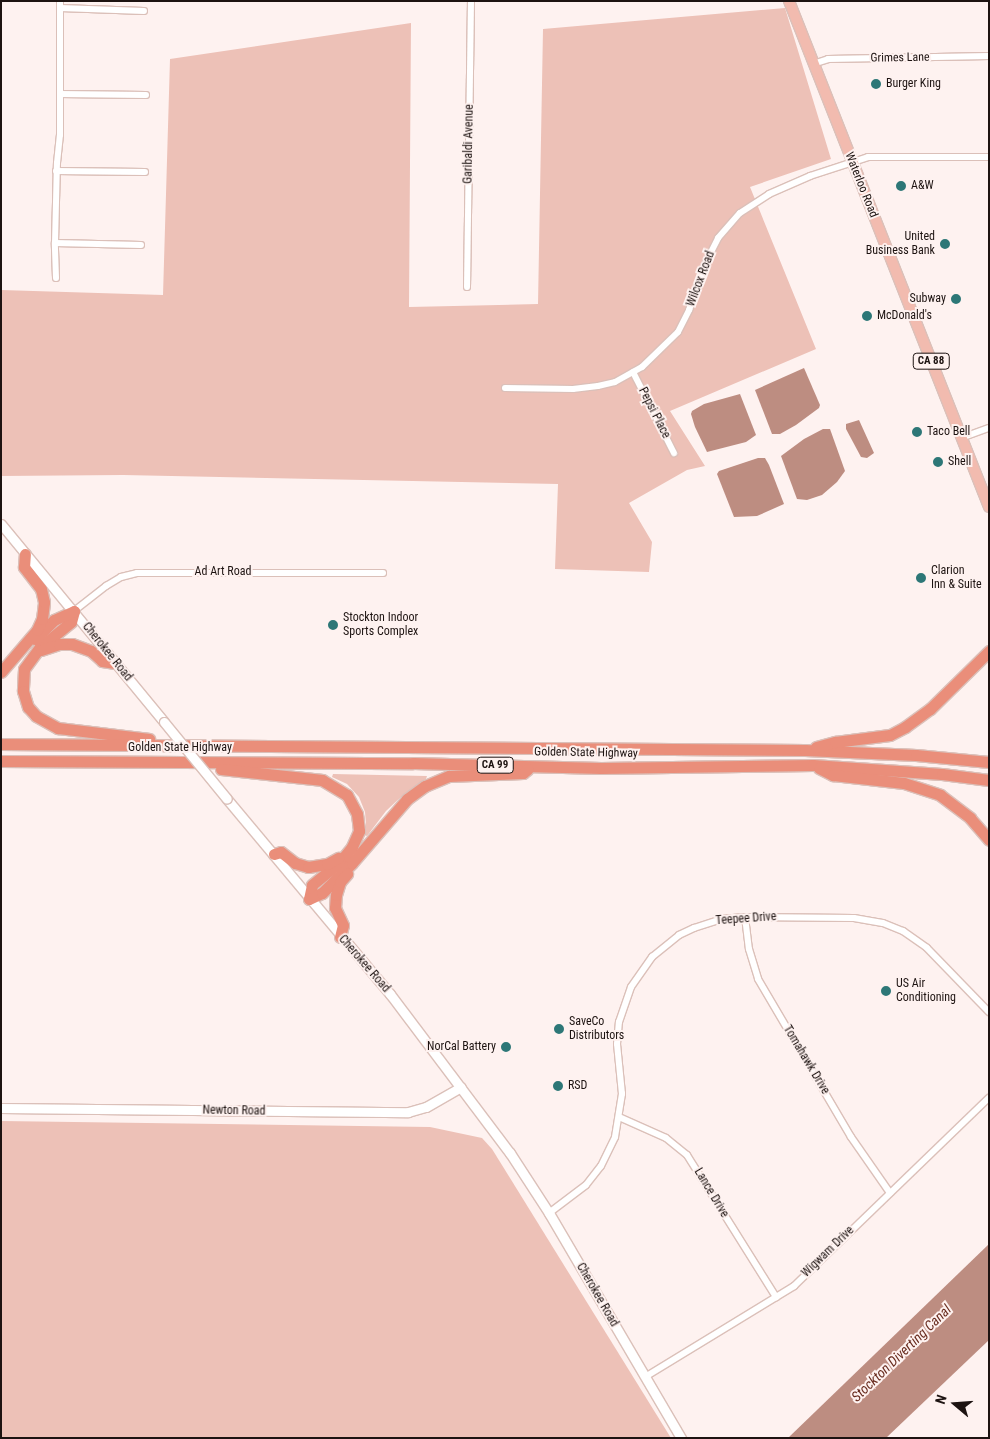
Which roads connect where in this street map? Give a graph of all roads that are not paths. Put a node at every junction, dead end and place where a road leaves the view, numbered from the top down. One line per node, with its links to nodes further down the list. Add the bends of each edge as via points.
1 (470, 1): 16 (street, Garibaldi Avenue)
2 (790, 1): 6 (main road, Waterloo Road / CA 88)
3 (60, 5): 4 (street); 7 (street)
4 (144, 11)
5 (989, 56): 6 (street, Grimes Lane, via 828,59)
6 (813, 64): 10 (main road, Waterloo Road / CA 88)
7 (60, 94): 8 (street); 11 (street)
8 (146, 95)
9 (989, 157): 10 (street, Wilcox Road, via 868,158)
10 (853, 163): 17 (street, Wilcox Road, via 810,176 769,194 740,213 712,249 678,332 651,360); 20 (main road, Waterloo Road / CA 88)
11 (56, 171): 12 (street); 13 (street)
12 (145, 172)
13 (55, 243): 14 (street); 15 (street)
14 (141, 245)
15 (56, 278)
16 (467, 287)
17 (634, 372): 18 (street, Wilcox Road, via 598,386); 21 (street, Pepsi Place)
18 (505, 388)
19 (989, 428): 20 (street)
20 (961, 438): 22 (main road, Waterloo Road / CA 88)
21 (674, 453)
22 (989, 507)
23 (1, 524): 24 (street, Cherokee Road)
24 (25, 554): 26 (street, Cherokee Road); 27 (highway, via 24,567 41,589 44,602 42,619)
25 (383, 574): 26 (street, Ad Art Road, via 137,573 106,586)
26 (74, 611): 27 (highway, via 54,620 34,640); 29 (highway, via 71,622); 30 (street, Cherokee Road)
27 (27, 642): 31 (highway)
28 (989, 651): 34 (highway, via 930,710 905,727 890,735 835,742)
29 (35, 653): 30 (highway, via 59,644 72,644 91,651 102,661); 33 (highway, via 24,669 22,679 28,707 36,716 58,728 148,739)
30 (115, 663): 42 (street, Cherokee Road, bridge)
31 (1, 672)
32 (1, 744): 33 (highway, Golden State Highway / CA 99)
33 (164, 745): 34 (highway, Golden State Highway / CA 99)
34 (805, 750): 37 (highway, Golden State Highway / CA 99)
35 (1, 761): 36 (highway, Golden State Highway / CA 99)
36 (198, 762): 39 (highway, Golden State Highway / CA 99); 43 (highway, via 220,768 322,780 333,785 347,795 357,814 359,831)
37 (989, 762)
38 (813, 765): 39 (highway, Golden State Highway / CA 99); 40 (highway, Golden State Highway / CA 99, via 914,771); 41 (highway, via 834,775 904,783 940,795 970,818)
39 (534, 766): 43 (highway, via 523,773 458,775 425,786 407,799)
40 (989, 780)
41 (989, 840)
42 (274, 854): 43 (highway, via 280,852 295,863 308,867); 44 (street, Cherokee Road)
43 (348, 860): 44 (highway, via 312,885); 46 (highway, via 336,895 335,908 343,926)
44 (309, 899): 46 (street, Cherokee Road)
45 (746, 917): 47 (street, Teepee Drive, via 863,918 886,924 927,948); 51 (street, Teepee Drive, via 708,922 679,935 638,973 619,1022 617,1044 622,1093); 52 (street, Tomahawk Drive, via 750,955 758,978 851,1137)
46 (340, 937): 48 (street, Cherokee Road, via 390,994)
47 (989, 1012)
48 (461, 1087): 50 (street, Newton Road, via 421,1109 408,1112); 53 (street, Cherokee Road)
49 (989, 1098): 52 (street, Wigwam Drive)
50 (1, 1108)
51 (619, 1117): 53 (street, Teepee Drive, via 615,1136 601,1166 586,1185); 54 (street, Lance Drive, via 666,1138 687,1155)
52 (890, 1193): 54 (street, Wigwam Drive, via 794,1286)
53 (549, 1213): 55 (street, Cherokee Road)
54 (776, 1297): 55 (street, Wigwam Drive)
55 (645, 1377): 56 (street, Cherokee Road)
56 (680, 1438)

